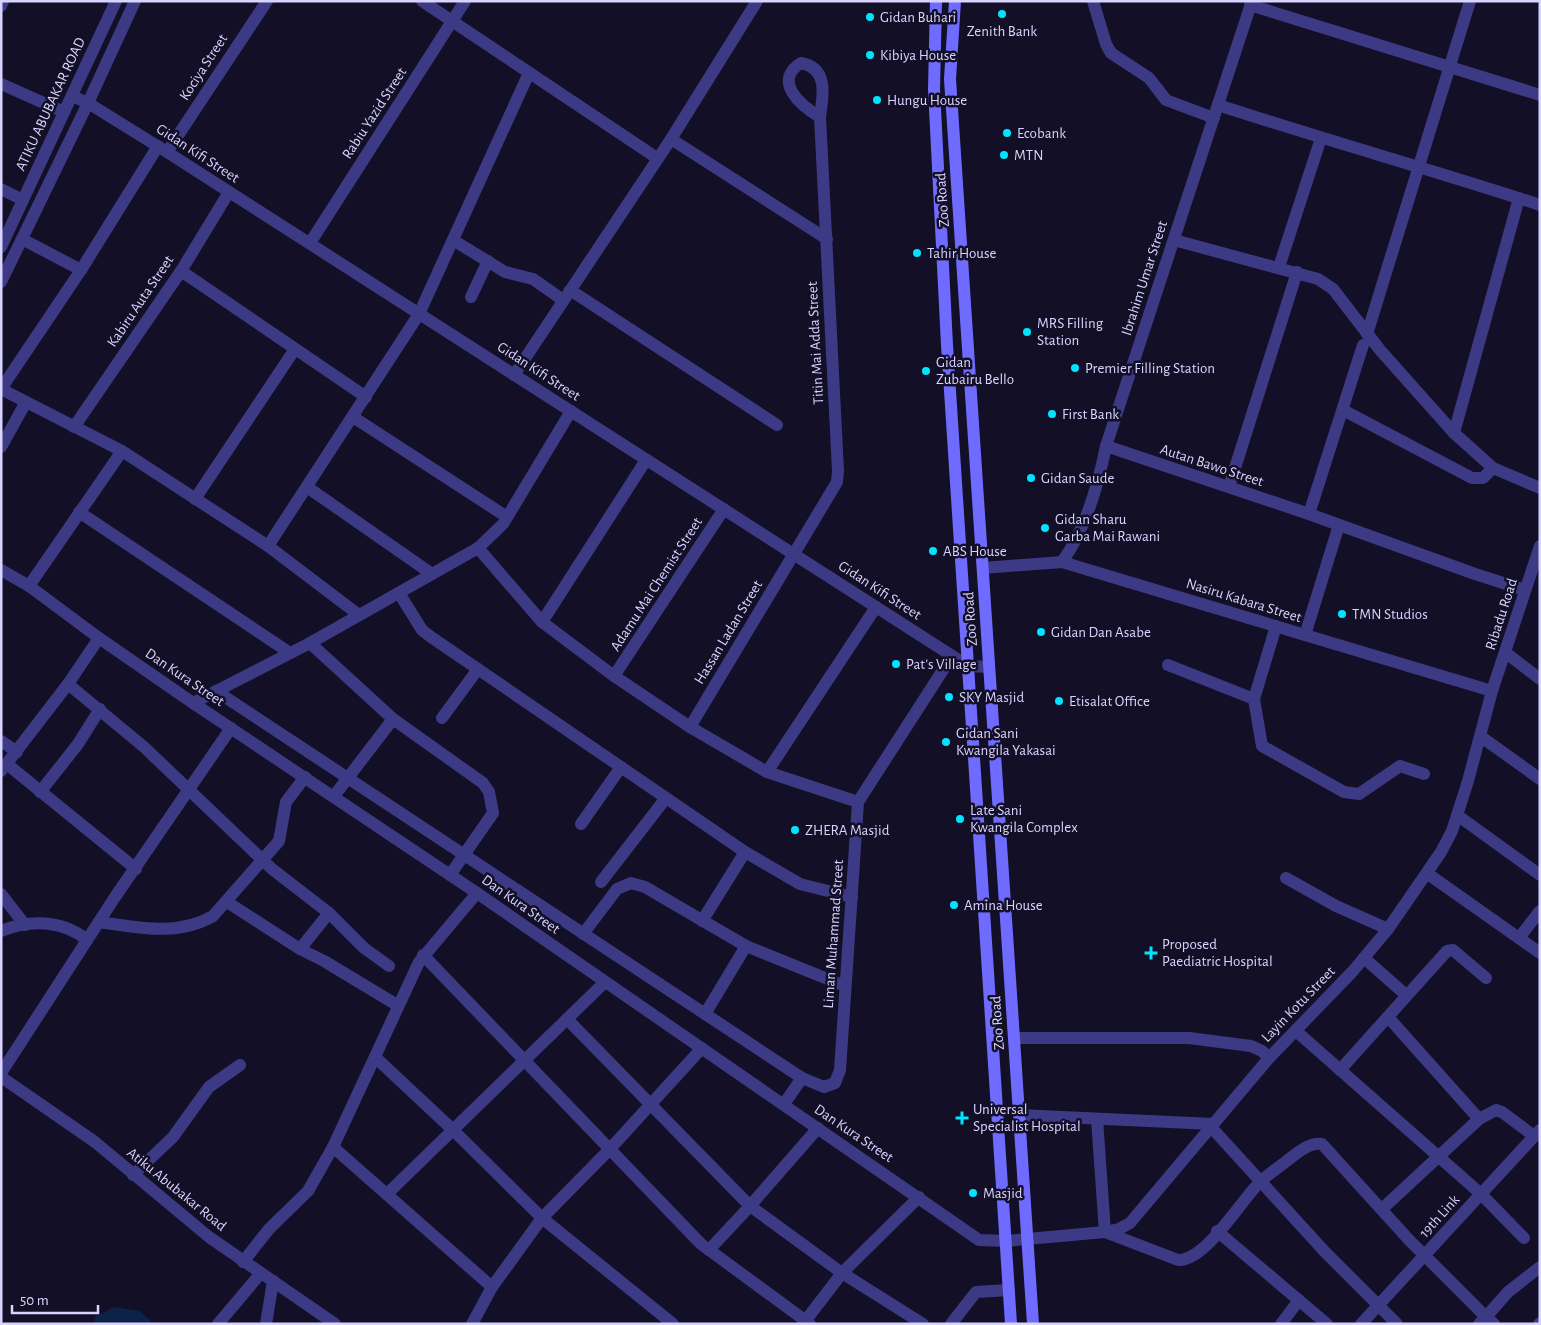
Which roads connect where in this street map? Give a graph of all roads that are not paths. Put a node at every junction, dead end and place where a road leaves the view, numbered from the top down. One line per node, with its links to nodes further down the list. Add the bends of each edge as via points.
1 (3, 1): 13 (street)
2 (116, 1): 19 (street, ATIKU ABUBAKAR ROAD)
3 (135, 1): 20 (street)
4 (267, 1): 27 (street, Kociya Street)
5 (422, 1): 14 (street)
6 (465, 1): 14 (street, Rabiu Yazid Street)
7 (757, 1): 26 (street)
8 (936, 1): 98 (main road, Zoo Road, via 934,89)
9 (955, 1): 81 (main road, Zoo Road, via 950,79)
10 (1093, 1): 24 (street, via 1111,53 1149,78 1166,100)
11 (1470, 1): 15 (street)
12 (1251, 3): 15 (street); 21 (street, Ibrahim Umar Street)
13 (1, 6)
14 (452, 22): 16 (street); 39 (street, Rabiu Yazid Street)
15 (1450, 66): 18 (street); 29 (street)
16 (529, 72): 28 (street); 37 (street)
17 (1, 84): 22 (street)
18 (1540, 95)
19 (72, 96): 20 (street, Gidan Kifi Street); 22 (street, ATIKU ABUBAKAR ROAD)
20 (88, 103): 27 (street, Gidan Kifi Street); 35 (street)
21 (1218, 105): 24 (street, Ibrahim Umar Street); 25 (street)
22 (64, 112): 33 (street, ATIKU ABUBAKAR ROAD)
23 (820, 117): 36 (street, Titin Mai Adda Street)
24 (1214, 118): 38 (street, Ibrahim Umar Street)
25 (1321, 138): 29 (street); 42 (street)
26 (671, 139): 28 (street); 36 (street)
27 (163, 149): 31 (street, Gidan Kifi Street); 43 (street, Kociya Street)
28 (657, 158): 47 (street)
29 (1419, 165): 32 (street); 50 (street)
30 (1, 189): 33 (street)
31 (230, 192): 39 (street, Gidan Kifi Street); 44 (street, Kabiru Auta Street)
32 (1519, 198): 34 (street); 61 (street)
33 (23, 200): 40 (street, ATIKU ABUBAKAR ROAD)
34 (1540, 205)
35 (22, 238): 43 (street); 46 (street)
36 (827, 239): 79 (street, Titin Mai Adda Street, via 838,471 836,482)
37 (453, 240): 41 (street); 49 (street)
38 (1174, 240): 42 (street); 62 (street, Ibrahim Umar Street)
39 (310, 244): 49 (street, Gidan Kifi Street)
40 (1, 247)
41 (488, 261): 47 (street, via 513,275 530,278); 48 (street)
42 (1278, 267): 45 (street)
43 (81, 270): 53 (street, Kociya Street)
44 (181, 271): 51 (street); 60 (street, Kabiru Auta Street)
45 (1297, 272): 50 (street, via 1318,279 1333,289); 68 (street)
46 (1, 282)
47 (567, 295): 52 (street); 59 (street)
48 (471, 297)
49 (419, 314): 52 (street, Gidan Kifi Street); 54 (street)
50 (1365, 340): 56 (street); 61 (street)
51 (295, 349): 54 (street); 70 (street)
52 (514, 375): 57 (street, Gidan Kifi Street)
53 (1, 389): 55 (street)
54 (366, 397): 58 (street)
55 (26, 402): 60 (street); 63 (street)
56 (1343, 410): 66 (street, via 1472,478 1483,478); 73 (street)
57 (571, 411): 65 (street, Gidan Kifi Street); 74 (street)
58 (353, 417): 67 (street); 74 (street)
59 (777, 425)
60 (74, 427): 64 (street)
61 (1454, 433): 66 (street)
62 (1106, 446): 68 (street, Autan Bawo Street); 80 (street, Ibrahim Umar Street, via 1093,495 1074,545)
63 (1, 447)
64 (122, 450): 70 (street); 72 (street)
65 (646, 460): 71 (street, Gidan Kifi Street); 89 (street)
66 (1493, 468): 69 (street)
67 (307, 487): 76 (street); 83 (street)
68 (1229, 487): 73 (street, Autan Bawo Street)
69 (1540, 488)
70 (196, 500): 76 (street)
71 (724, 510): 79 (street, Gidan Kifi Street); 101 (street, Adamu Mai Chemist Street)
72 (79, 512): 84 (street); 94 (street)
73 (1309, 514): 75 (street, Autan Bawo Street)
74 (507, 516): 78 (street, via 496,533)
75 (1339, 525): 85 (street, Autan Bawo Street); 91 (street)
76 (268, 546): 88 (street)
77 (1540, 546): 85 (street, Ribadu Road)
78 (478, 548): 83 (street); 89 (street)
79 (794, 555): 87 (street, Gidan Kifi Street); 111 (street, Hassan Ladan Street)
80 (1062, 562): 81 (street, Nasiru Kabara Street); 90 (street, Nasiru Kabara Street)
81 (983, 568): 99 (main road, Zoo Road)
82 (1, 570): 84 (street, Dan Kura Street)
83 (432, 574): 86 (street)
84 (29, 586): 92 (street, Dan Kura Street)
85 (1525, 590): 95 (street, Ribadu Road)
86 (399, 593): 88 (street); 100 (street, via 422,630)
87 (876, 607): 96 (street, Gidan Kifi Street); 118 (street)
88 (359, 615): 93 (street)
89 (542, 622): 101 (street)
90 (1276, 626): 91 (street, Nasiru Kabara Street); 106 (street)
91 (1305, 635): 105 (street, Nasiru Kabara Street)
92 (99, 638): 103 (street); 107 (street, Dan Kura Street)
93 (310, 643): 94 (street); 110 (street)
94 (290, 653): 104 (street)
95 (1506, 653): 102 (street); 105 (street, Ribadu Road)
96 (952, 656): 98 (street, Gidan Kifi Street); 127 (street, Liman Muhammad Street)
97 (1168, 665): 106 (street)
98 (968, 666): 99 (street, Gidan Kifi Street); 202 (main road, Zoo Road)
99 (989, 667): 168 (main road, Zoo Road)
100 (478, 669): 109 (street); 117 (street)
101 (614, 676): 111 (street)
102 (1540, 679)
103 (68, 684): 108 (street); 115 (street)
104 (216, 691): 107 (street); 121 (street)
105 (1492, 692): 113 (street, Layin Kotu Street)
106 (1254, 698): 119 (street, via 1262,746 1344,792 1359,794 1400,766)
107 (193, 703): 112 (street, Dan Kura Street)
108 (100, 709): 123 (street); 124 (street, via 78,744)
109 (442, 718)
110 (393, 719): 121 (street); 131 (street, via 483,784 489,792 493,813)
111 (690, 727): 118 (street)
112 (231, 728): 120 (street, Dan Kura Street); 123 (street)
113 (1480, 736): 122 (street); 128 (street, Layin Kotu Street)
114 (1, 741): 115 (street)
115 (17, 752): 116 (street)
116 (4, 768): 124 (street)
117 (621, 768): 126 (street); 129 (street)
118 (767, 772): 127 (street)
119 (1424, 774)
120 (306, 777): 125 (street, Dan Kura Street); 132 (street, via 286,802 281,838)
121 (348, 777): 125 (street); 131 (street)
122 (1540, 779)
123 (190, 789): 132 (street); 133 (street)
124 (40, 792): 133 (street)
125 (334, 796): 135 (street, Dan Kura Street)
126 (666, 798): 130 (street); 138 (street)
127 (858, 802): 141 (street, Liman Muhammad Street)
128 (1457, 815): 134 (street, Layin Kotu Street, via 1452,831); 136 (street)
129 (581, 824)
130 (745, 852): 141 (street, via 800,884); 145 (street)
131 (464, 855): 135 (street); 150 (street)
132 (262, 858): 142 (street); 144 (street)
133 (136, 869): 146 (street)
134 (1428, 874): 148 (street, Layin Kotu Street); 151 (street)
135 (450, 875): 139 (street, Dan Kura Street)
136 (1540, 875)
137 (1286, 878): 148 (street, via 1336,906)
138 (601, 882)
139 (477, 892): 156 (street); 160 (street, Dan Kura Street)
140 (1, 894): 147 (street)
141 (852, 897): 161 (street, Liman Muhammad Street)
142 (227, 902): 146 (street, via 207,920 165,930); 154 (street)
143 (1540, 911): 151 (street)
144 (329, 913): 154 (street); 158 (street, via 364,948)
145 (702, 920): 150 (street, via 645,887 631,883 617,889); 153 (street)
146 (98, 922): 152 (street)
147 (25, 925): 149 (street); 152 (street, via 56,924 77,931)
148 (1388, 929): 157 (street, Layin Kotu Street)
149 (1, 931)
150 (583, 934): 164 (street)
151 (1519, 938): 155 (street)
152 (87, 940): 175 (street)
153 (746, 946): 161 (street); 164 (street)
154 (300, 949): 163 (street)
155 (1540, 953)
156 (423, 956): 163 (street); 172 (street)
157 (1364, 958): 162 (street); 167 (street, Layin Kotu Street)
158 (389, 966)
159 (1486, 978): 162 (street, via 1449,950)
160 (604, 982): 166 (street); 169 (street, Dan Kura Street)
161 (846, 986): 177 (street, Liman Muhammad Street, via 840,1070 835,1083 824,1087)
162 (1406, 996): 165 (street)
163 (397, 1005): 170 (street)
164 (705, 1014): 177 (street)
165 (1388, 1017): 174 (street); 181 (street)
166 (567, 1019): 172 (street); 179 (street)
167 (1296, 1031): 171 (street, Layin Kotu Street); 174 (street)
168 (1014, 1038): 171 (street, via 1190,1038 1251,1046); 180 (main road, Zoo Road)
169 (702, 1048): 178 (street, Dan Kura Street); 179 (street)
170 (375, 1057): 185 (street); 187 (street)
171 (1269, 1058): 183 (street, Layin Kotu Street)
172 (524, 1060): 185 (street); 188 (street)
173 (240, 1065): 190 (street, via 209,1087 173,1137)
174 (1340, 1070): 189 (street)
175 (1, 1073)
176 (1, 1077): 190 (street, Atiku Abubakar Road, via 71,1124)
177 (802, 1078): 178 (street)
178 (784, 1104): 184 (street, Dan Kura Street)
179 (651, 1105): 188 (street); 195 (street)
180 (1019, 1115): 182 (street); 201 (main road, Zoo Road)
181 (1480, 1118): 186 (street, via 1496,1110); 189 (street)
182 (1098, 1119): 183 (street); 198 (street)
183 (1212, 1126): 191 (street); 198 (street, Layin Kotu Street, via 1130,1223)
184 (818, 1128): 194 (street, Dan Kura Street); 195 (street)
185 (453, 1130): 192 (street); 197 (street)
186 (1538, 1131): 193 (street, 19th Link)
187 (333, 1147): 192 (street); 205 (street, via 308,1191 269,1229)
188 (609, 1150): 197 (street); 203 (street)
189 (1439, 1156): 193 (street); 196 (street)
190 (133, 1175): 205 (street, Atiku Abubakar Road)
191 (1260, 1182): 196 (street, via 1296,1154 1315,1143 1322,1144); 199 (street); 213 (street)
192 (387, 1194): 210 (street)
193 (1481, 1194): 200 (street); 204 (street, 19th Link)
194 (919, 1197): 202 (street, Dan Kura Street, via 978,1240); 207 (street)
195 (750, 1206): 203 (street); 207 (street)
196 (1382, 1209): 204 (street)
197 (542, 1218): 210 (street); 220 (street)
198 (1105, 1232): 199 (street, via 1178,1260 1186,1260 1196,1254); 201 (street, Layin Kotu Street)
199 (1217, 1232): 212 (street)
200 (1524, 1238)
201 (1028, 1240): 202 (street, Dan Kura Street); 224 (main road, Zoo Road)
202 (1006, 1241): 211 (main road, Zoo Road)
203 (708, 1250): 215 (street)
204 (1425, 1256): 213 (street, 19th Link); 214 (street)
205 (243, 1262): 208 (street, Atiku Abubakar Road)
206 (1540, 1267): 214 (street, via 1508,1292)
207 (842, 1273): 215 (street); 221 (street)
208 (261, 1274): 209 (street, Atiku Abubakar Road); 216 (street)
209 (273, 1281): 217 (street); 218 (street, Atiku Abubakar Road)
210 (492, 1287): 219 (street)
211 (1009, 1290): 222 (street, via 976,1292); 223 (main road, Zoo Road)
212 (1299, 1300): 225 (street); 226 (street)
213 (1378, 1304): 227 (street, 19th Link); 228 (street)
214 (1486, 1322)
215 (806, 1323)
216 (218, 1324)
217 (266, 1324)
218 (335, 1324)
219 (472, 1324)
220 (673, 1324)
221 (923, 1324)
222 (951, 1324)
223 (1011, 1324)
224 (1033, 1324)
225 (1281, 1324)
226 (1327, 1324)
227 (1361, 1324)
228 (1397, 1324)

